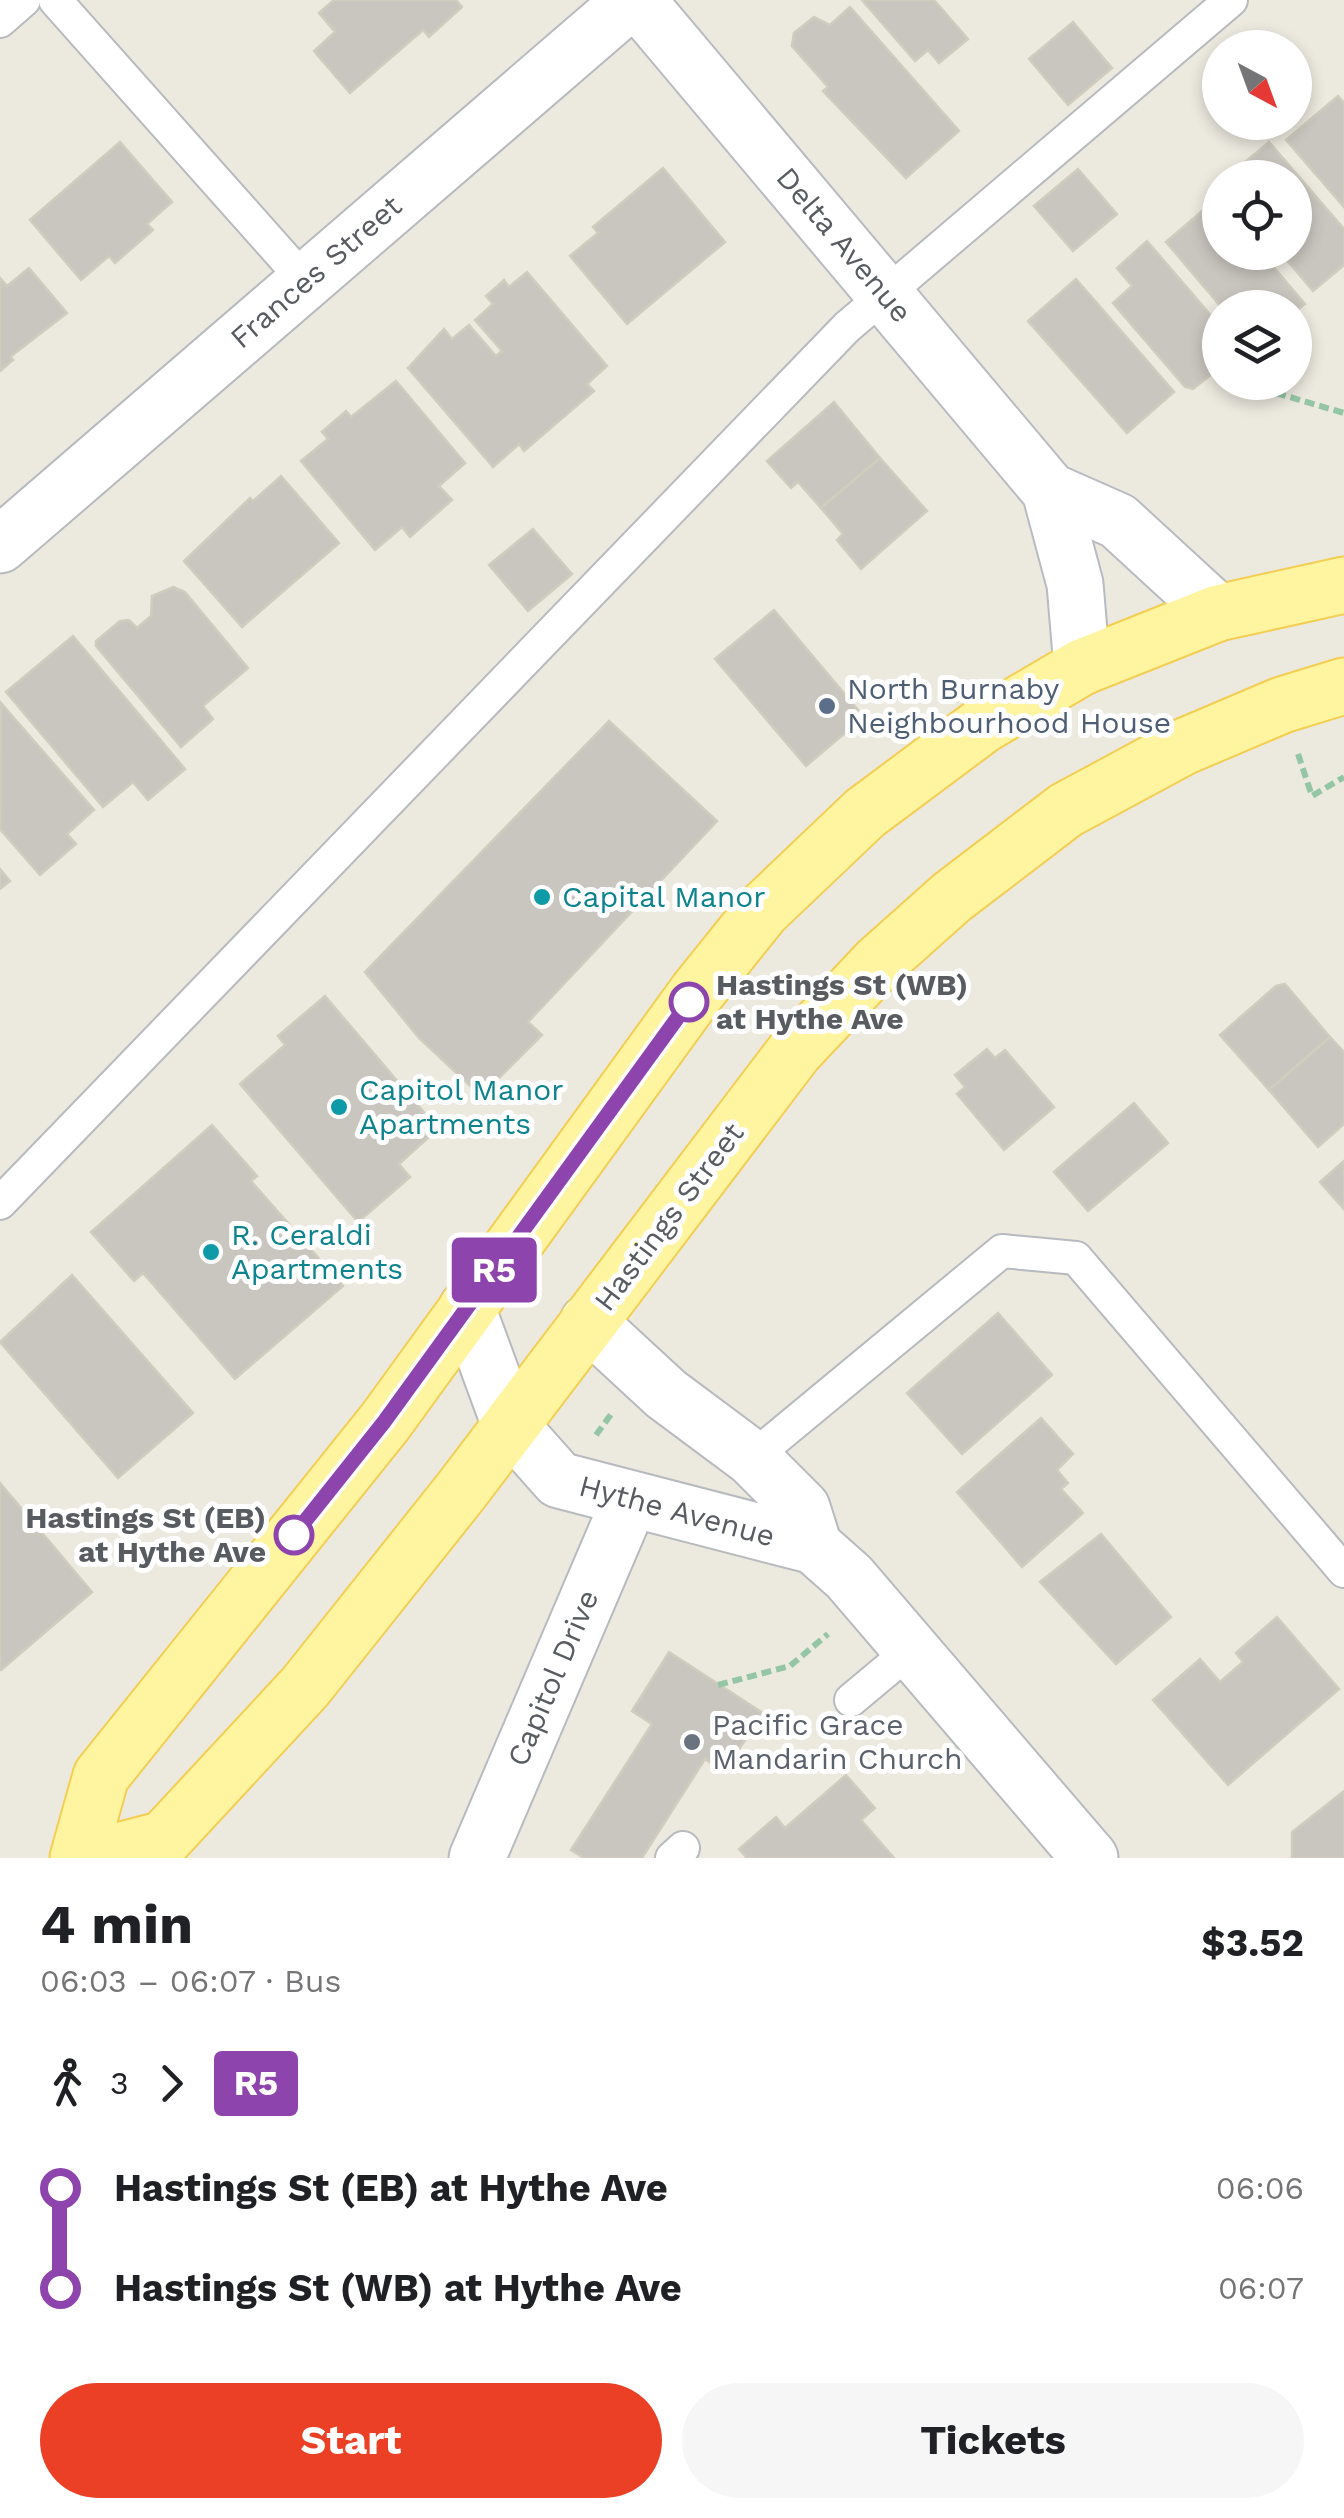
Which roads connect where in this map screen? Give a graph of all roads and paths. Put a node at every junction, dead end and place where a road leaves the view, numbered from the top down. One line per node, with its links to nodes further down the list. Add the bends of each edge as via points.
1 (24, 0): 5 (lane)
2 (55, 0): 6 (lane)
3 (634, 0): 6 (street, Frances Street); 7 (street, Delta Avenue)
4 (1230, 0): 7 (lane)
5 (0, 20)
6 (306, 282): 11 (street, Frances Street)
7 (885, 294): 10 (street, Delta Avenue); 18 (lane)
8 (1303, 400): 9 (path)
9 (1344, 412)
10 (1050, 491): 13 (street, Delta Avenue, via 1118,521); 14 (street, Delta Avenue, via 1074,584)
11 (0, 545)
12 (1344, 585): 13 (main road)
13 (1218, 613): 14 (main road)
14 (1082, 667): 19 (main road, via 983,724 880,802 762,911)
15 (1344, 686): 20 (main road, Hastings Street, via 1182,746 1066,810 952,898 878,963 795,1051)
16 (1296, 748): 17 (path, via 1312,796)
17 (1344, 777)
18 (0, 1204)
19 (467, 1308): 22 (street, Hythe Avenue); 34 (main road, via 101,1776)
20 (588, 1322): 22 (main road, Hastings Street); 24 (street, Hythe Avenue, via 666,1394)
21 (616, 1407): 23 (path)
22 (510, 1425): 25 (street, Hythe Avenue, via 559,1480); 35 (main road, Hastings Street, via 306,1687 164,1839)
23 (586, 1448)
24 (752, 1458): 26 (street, Hythe Avenue, via 802,1508); 27 (lane, via 1002,1251 1076,1258)
25 (630, 1500): 26 (street, Hythe Avenue); 36 (street, Capitol Drive)
26 (814, 1546): 29 (street, Hythe Avenue)
27 (1344, 1571)
28 (829, 1634): 30 (path)
29 (912, 1649): 33 (lane); 37 (street, Hythe Avenue)
30 (784, 1668): 31 (path); 32 (path)
31 (786, 1678)
32 (718, 1685)
33 (851, 1700)
34 (78, 1858)
35 (91, 1858)
36 (477, 1858)
37 (1090, 1858)

